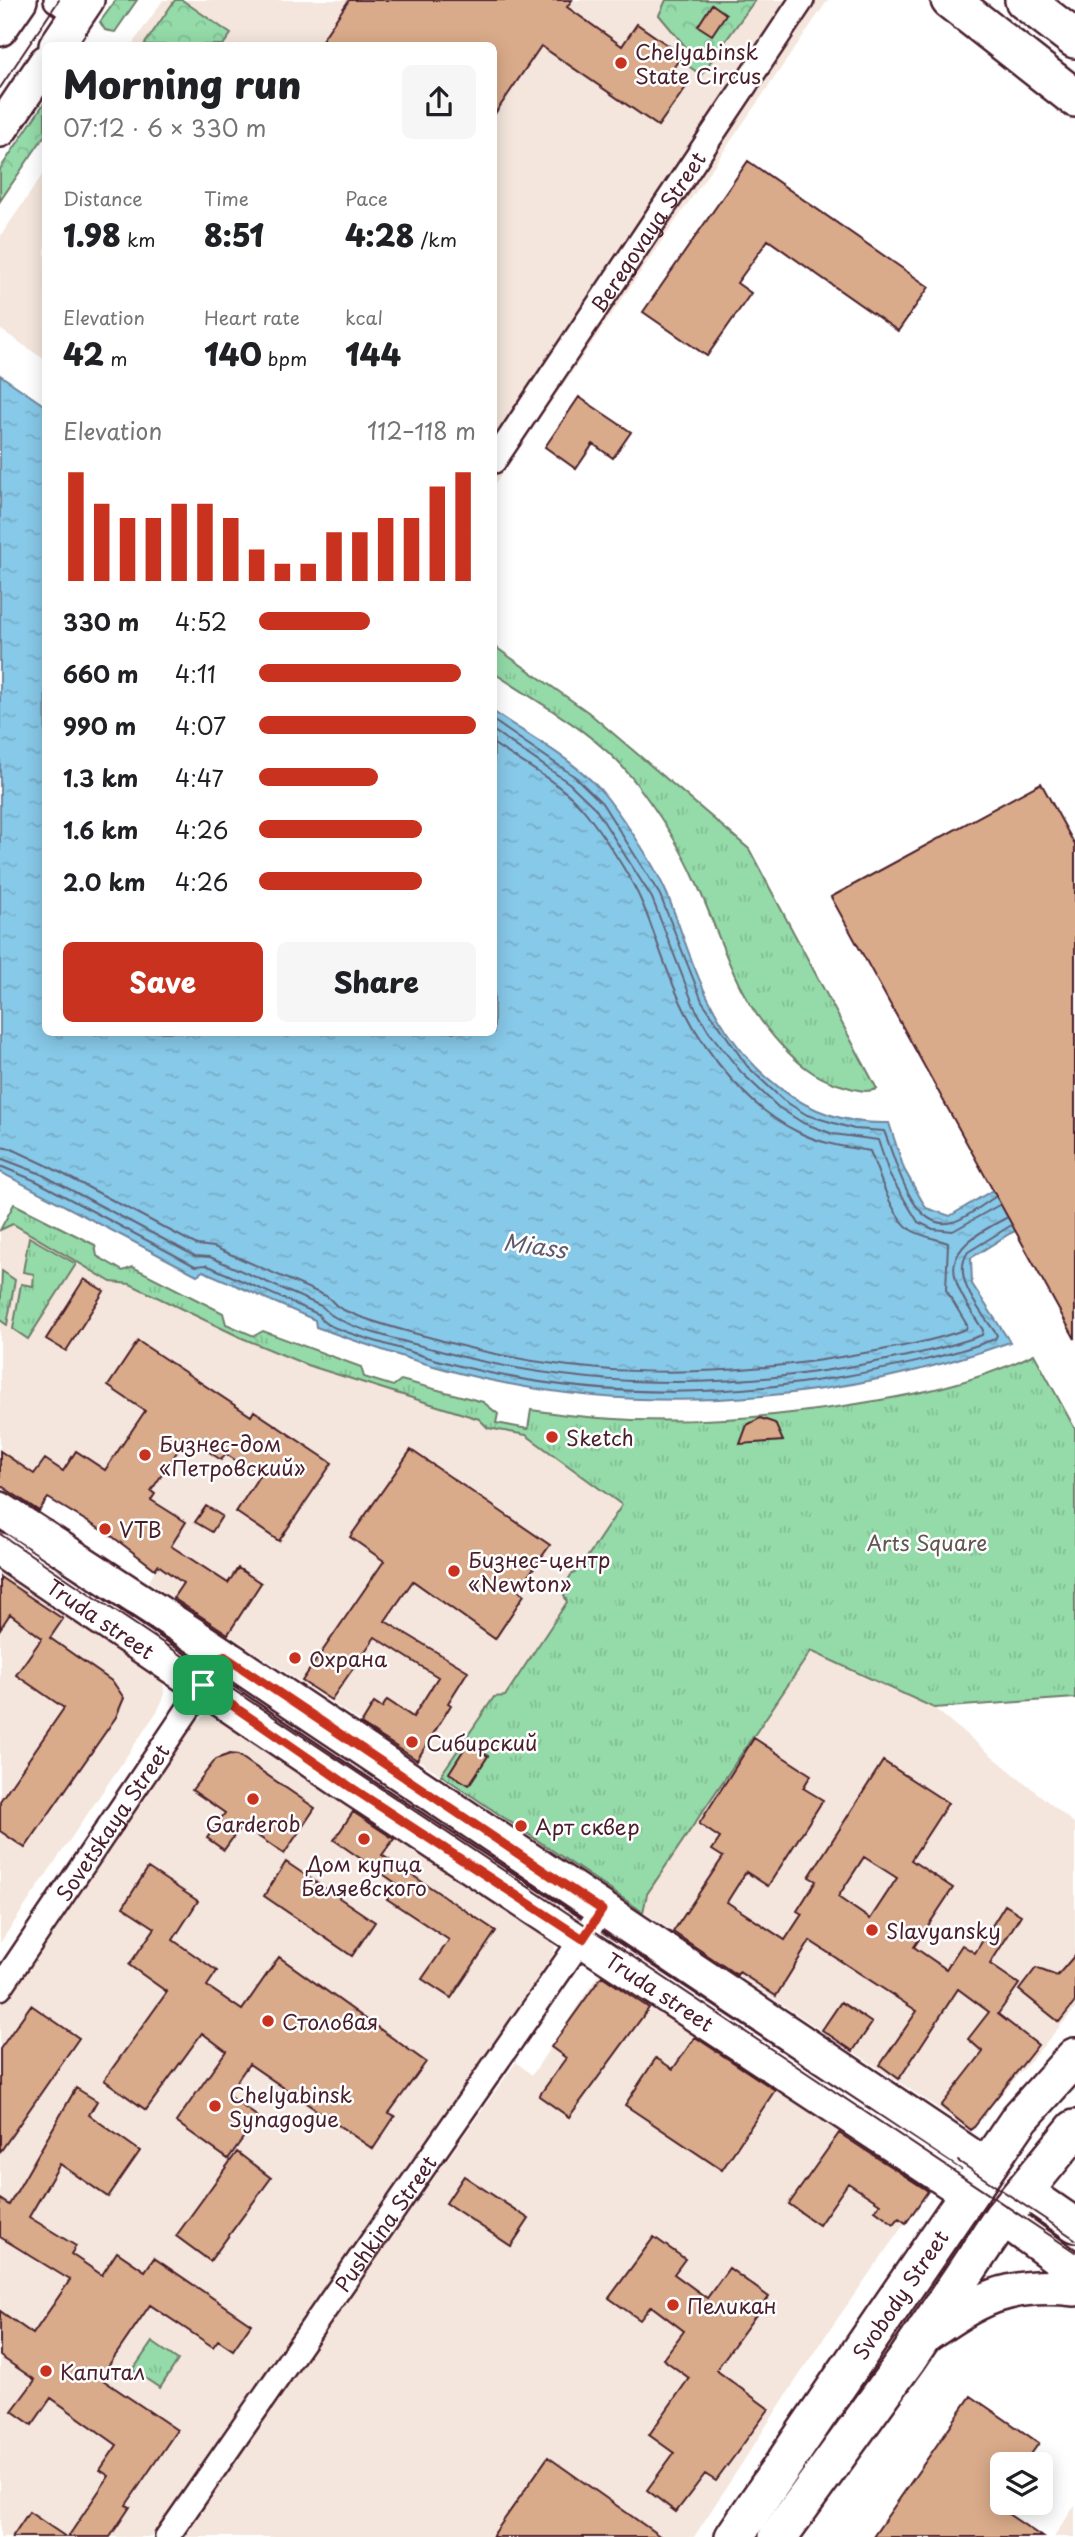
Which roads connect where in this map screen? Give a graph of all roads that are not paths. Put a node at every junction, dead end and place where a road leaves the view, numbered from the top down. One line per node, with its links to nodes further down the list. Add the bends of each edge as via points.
1 (20, 0): 6 (main road)
2 (802, 0): 14 (street, Beregovaya Street)
3 (950, 0): 9 (main road)
4 (1024, 0): 7 (main road)
5 (73, 5): 8 (main road)
6 (0, 29)
7 (1075, 39)
8 (58, 42)
9 (1017, 50): 11 (main road); 12 (main road)
10 (42, 68): 13 (main road)
11 (1075, 99)
12 (1075, 124)
13 (0, 130)
14 (497, 457)
15 (0, 1509): 17 (main road, Truda street)
16 (0, 1550): 18 (main road, Truda street)
17 (224, 1656): 18 (street, Sovetskaya Street); 19 (main road, Truda street)
18 (203, 1685): 20 (main road, Truda street); 21 (street, Sovetskaya Street)
19 (602, 1910): 20 (street, Pushkina Street); 24 (main road, Truda street)
20 (583, 1939): 24 (main road, Truda street); 31 (street, Pushkina Street)
21 (0, 1988)
22 (1075, 2057): 24 (main road, Svobody Street, via 1020,2118)
23 (1075, 2129): 25 (main road, Svobody Street)
24 (978, 2181): 25 (main road, Truda street); 26 (main road, Truda street); 32 (main road, Svobody Street)
25 (1024, 2190): 26 (main road, Svobody Street); 27 (main road, Truda street)
26 (1002, 2218): 28 (main road, Truda street); 30 (main road, Svobody Street)
27 (1075, 2225)
28 (1075, 2271)
29 (1075, 2289): 30 (main road, via 1029,2288 988,2296)
30 (919, 2340): 33 (main road, Svobody Street)
31 (167, 2537)
32 (734, 2537)
33 (778, 2537)

